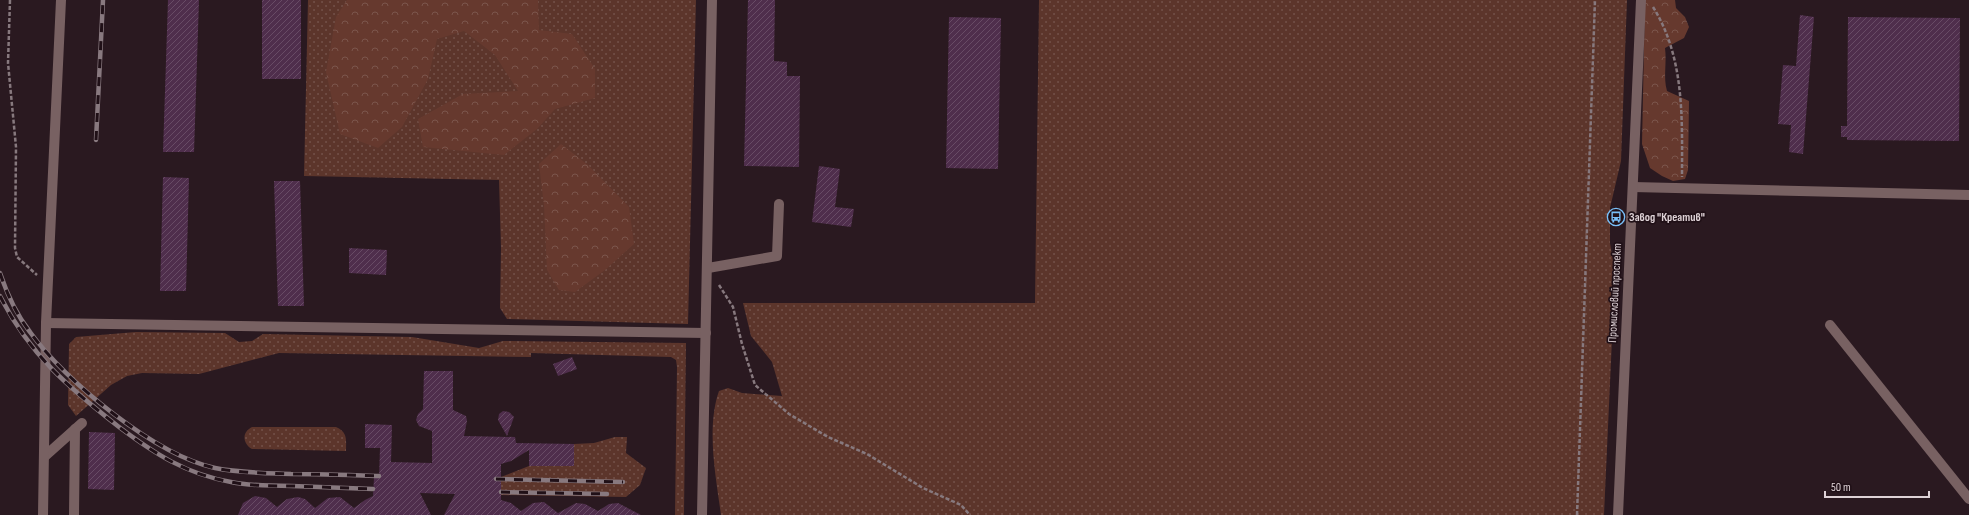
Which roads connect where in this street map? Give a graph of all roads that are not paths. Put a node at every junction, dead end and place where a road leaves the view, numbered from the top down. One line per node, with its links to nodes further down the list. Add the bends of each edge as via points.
1 (61, 0): 8 (street)
2 (712, 0): 7 (street)
3 (1640, 0): 4 (street, Промисловий проспект)
4 (1633, 187): 5 (street); 16 (street, Промисловий проспект)
5 (1969, 195)
6 (779, 204): 7 (street, via 776,256)
7 (708, 268): 10 (street)
8 (46, 323): 10 (street); 11 (street)
9 (1830, 325): 12 (street)
10 (706, 333): 15 (street)
11 (44, 457): 13 (street); 14 (street, via 79,426)
12 (1969, 499)
13 (43, 515)
14 (74, 515)
15 (702, 515)
16 (1618, 515)

